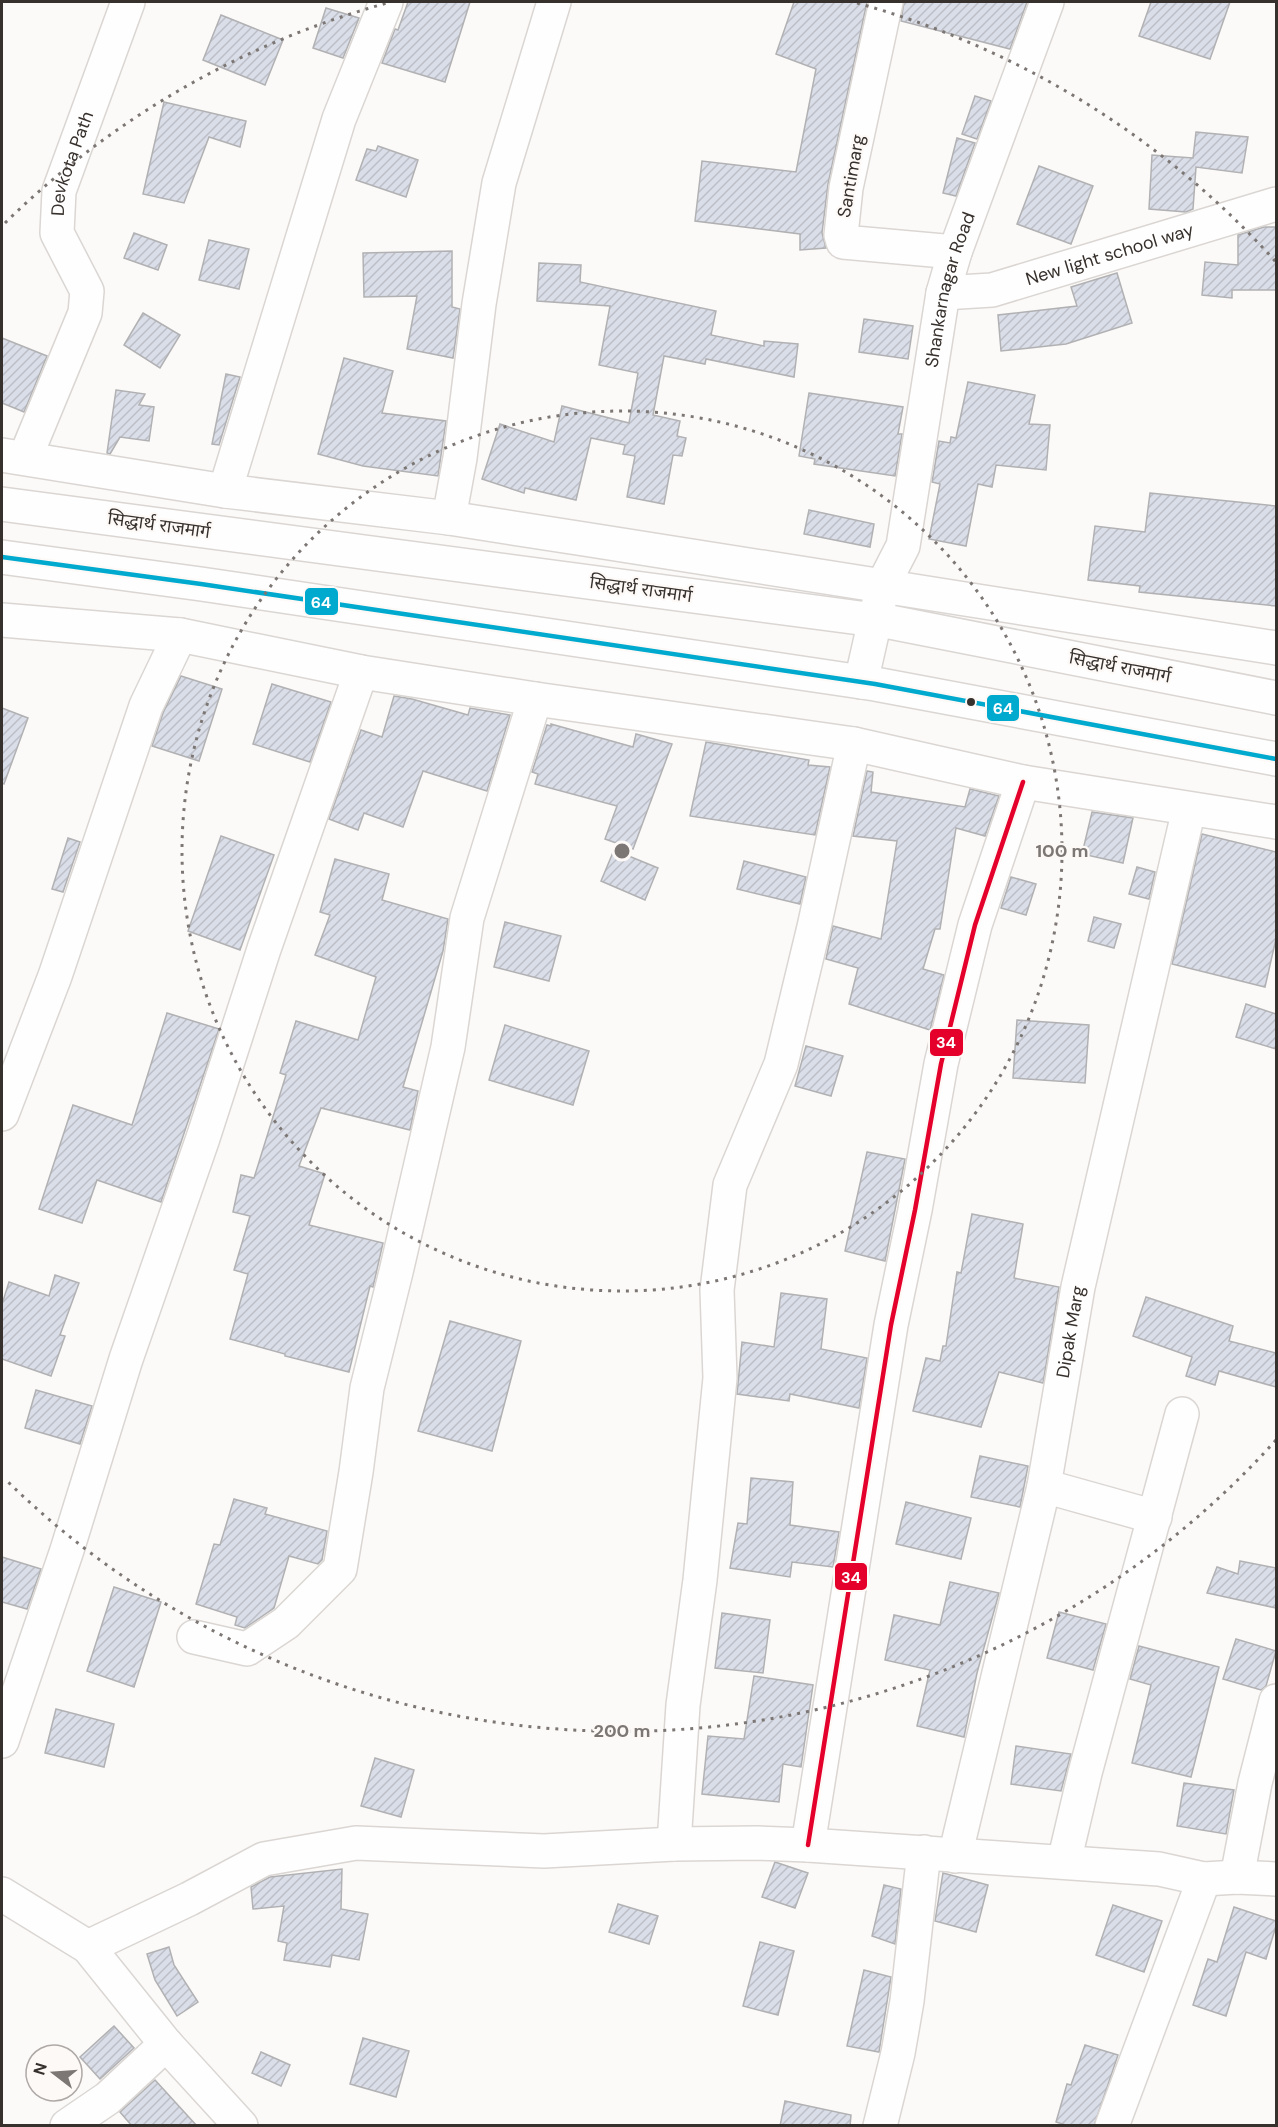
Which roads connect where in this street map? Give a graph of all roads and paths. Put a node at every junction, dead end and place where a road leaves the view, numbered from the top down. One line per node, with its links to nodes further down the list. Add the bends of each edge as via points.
1 (128, 2): 9 (main road, Devkota Path, via 59,191 57,233 87,291 85,313)
2 (386, 2): 10 (main road, via 339,118)
3 (554, 2): 12 (main road, via 500,183)
4 (886, 2): 7 (main road, Santimarg, via 849,177 841,235 843,242)
5 (1047, 2): 7 (main road, Shankarnagar Road)
6 (1276, 204): 8 (main road, New light school way, via 992,290)
7 (955, 252): 8 (main road, Shankarnagar Road)
8 (943, 293): 14 (main road, Shankarnagar Road, via 903,546)
9 (13, 457): 10 (main road)
10 (225, 490): 12 (main road)
11 (2, 504): 16 (main road, सिद्धार्थ राजमार्ग)
12 (449, 518): 14 (main road)
13 (2, 557): 20 (main road)
14 (883, 585): 16 (main road, Shankarnagar Road); 18 (main road)
15 (2, 620): 17 (main road)
16 (875, 621): 20 (main road, Shankarnagar Road); 21 (main road, सिद्धार्थ राजमार्ग)
17 (180, 635): 19 (main road); 28 (main road, via 146,706 55,976)
18 (1276, 648)
19 (361, 672): 22 (main road); 34 (main road, via 126,1359)
20 (861, 681): 24 (main road)
21 (1276, 698)
22 (535, 699): 23 (main road); 32 (main road, via 467,918 448,1047 367,1388 340,1569 286,1623 247,1649)
23 (854, 744): 25 (main road); 35 (main road, via 781,1064 730,1185 717,1290 720,1378 683,1705)
24 (1276, 759)
25 (1023, 782): 26 (main road); 36 (main road, via 975,925 940,1064 891,1325)
26 (1189, 809): 27 (main road); 30 (main road, Dipak Marg, via 1078,1287)
27 (1276, 822)
28 (2, 1114)
29 (1182, 1414): 31 (main road)
30 (1044, 1486): 31 (main road); 37 (main road, Dipak Marg)
31 (1155, 1517): 38 (main road)
32 (194, 1636)
33 (1276, 1701): 39 (main road)
34 (2, 1741)
35 (674, 1844): 36 (main road); 43 (main road, via 544,1851 356,1843 264,1859)
36 (808, 1845): 37 (main road)
37 (939, 1854): 38 (main road); 47 (main road, Dipak Marg)
38 (1064, 1862): 40 (main road, via 1159,1869)
39 (1237, 1877): 40 (main road); 41 (main road)
40 (1204, 1879): 48 (main road)
41 (1276, 1879)
42 (2, 1894): 43 (main road)
43 (88, 1947): 44 (main road)
44 (166, 2044): 45 (main road, via 108,2098); 46 (main road)
45 (67, 2126)
46 (241, 2126)
47 (880, 2126)
48 (1112, 2126)

